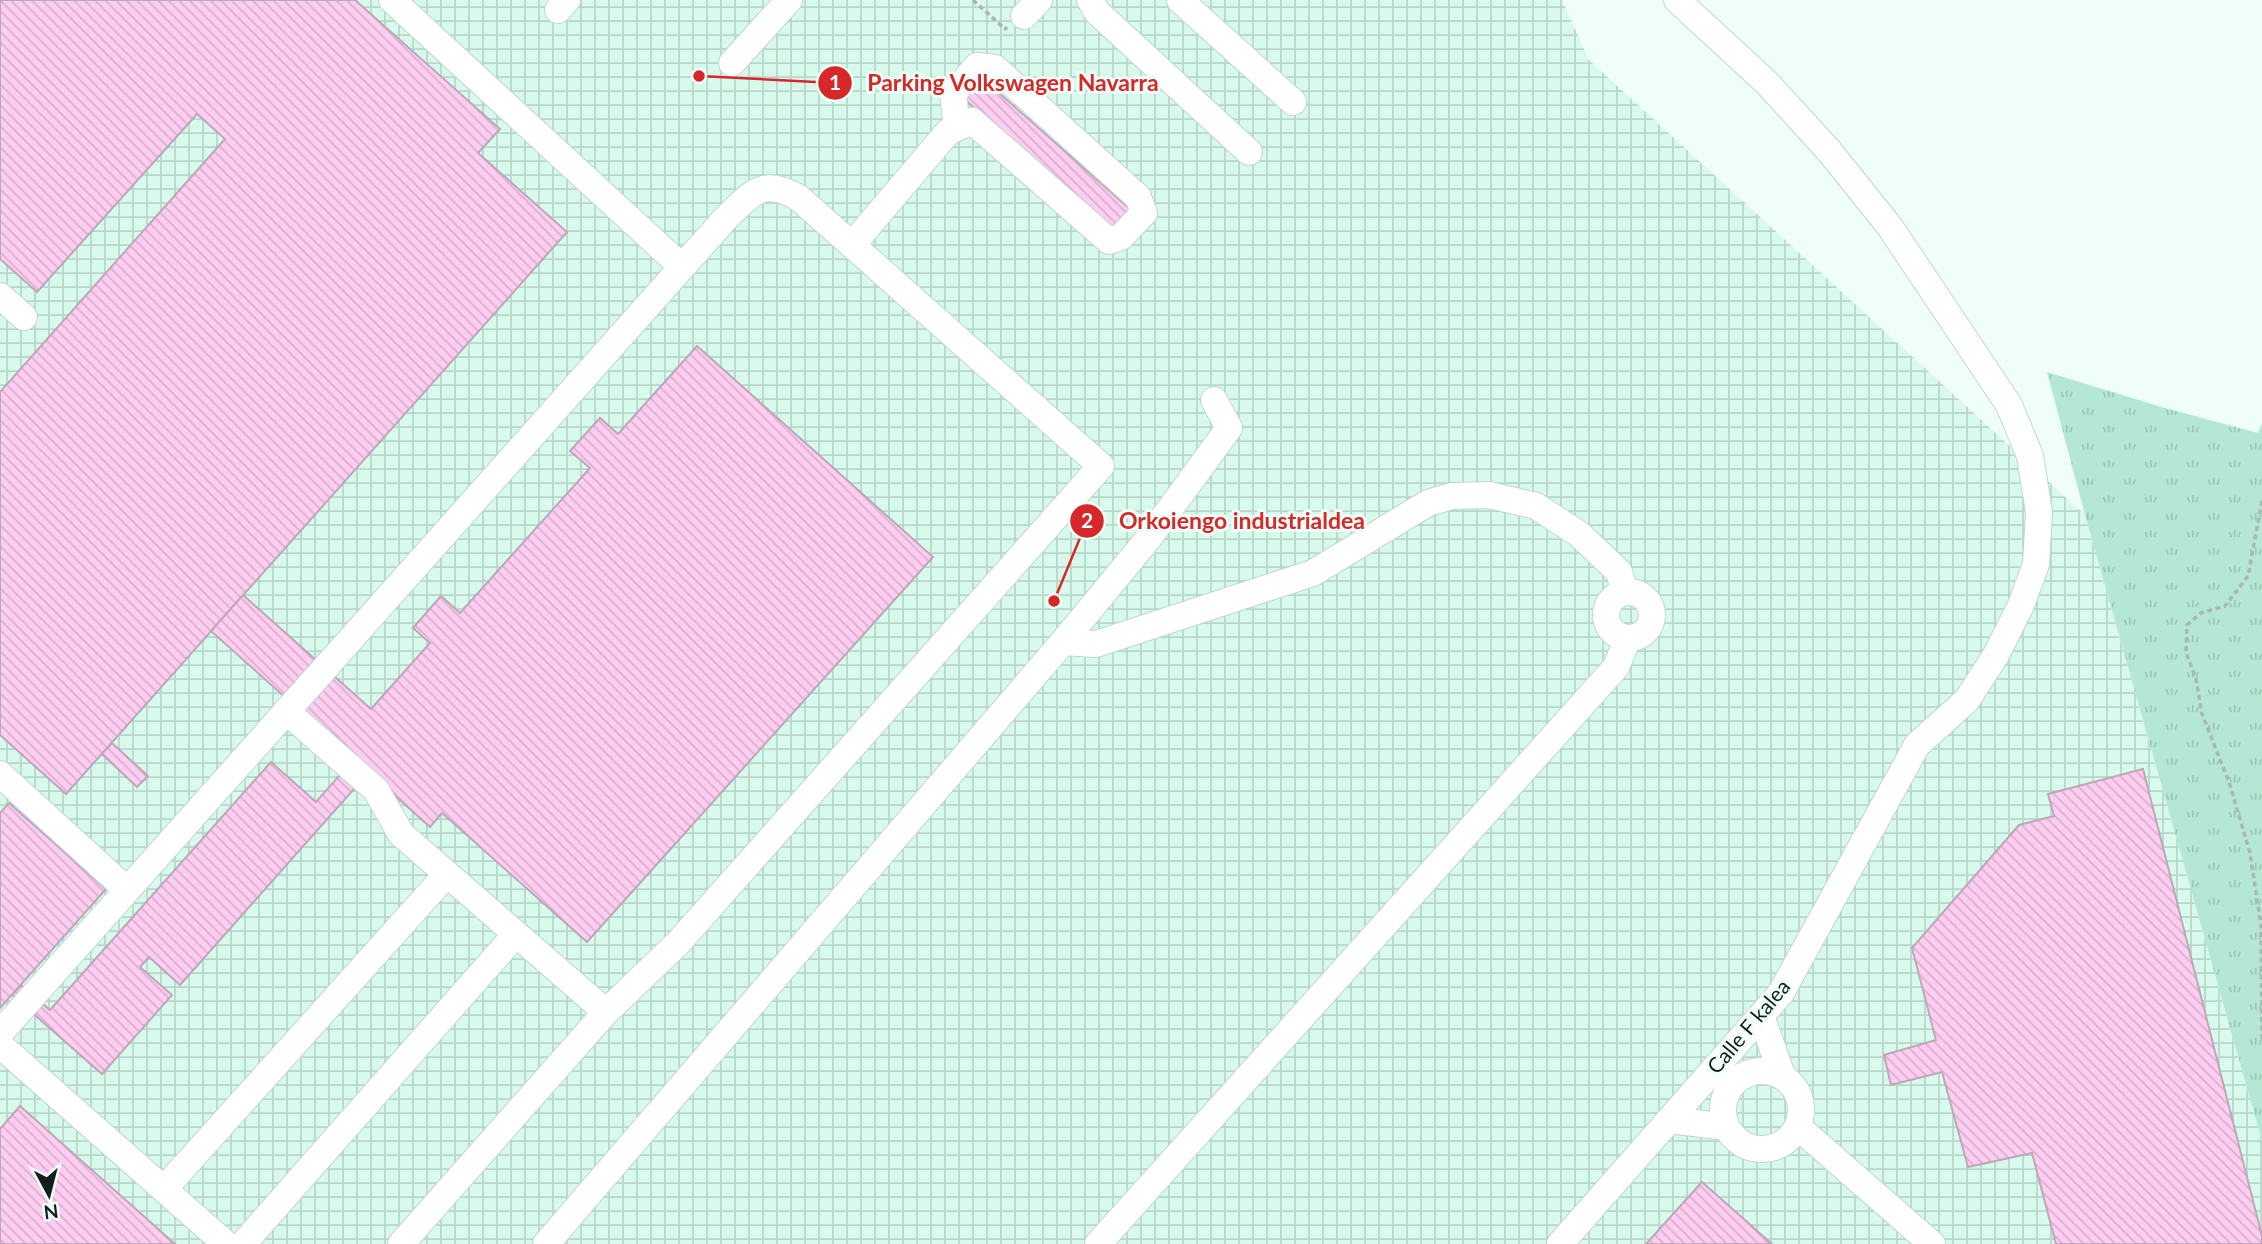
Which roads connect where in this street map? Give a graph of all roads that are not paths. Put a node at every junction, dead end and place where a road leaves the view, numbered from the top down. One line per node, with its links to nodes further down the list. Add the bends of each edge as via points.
1 (392, 0): 11 (street)
2 (789, 0): 6 (street)
3 (1090, 0): 9 (street, via 1097,12)
4 (1180, 0): 7 (street)
5 (1677, 0): 22 (street, Calle F kalea, via 1767,83 1890,227 2010,405 2030,456 2039,512 2036,564 1996,655 1967,700 1917,745 1782,993)
6 (732, 63)
7 (1293, 102)
8 (957, 128): 8 (street, via 972,121 1109,240 1121,237 1144,213 1138,197 995,68 977,66 953,94); 10 (street, via 948,132)
9 (1249, 152)
10 (852, 245): 11 (street, via 799,198 783,188 769,187 751,193); 21 (street, via 1101,466 678,943)
11 (682, 267): 16 (street)
12 (0, 296): 13 (street)
13 (24, 317)
14 (1214, 400): 15 (street, via 1229,428 1148,539)
15 (1063, 642): 33 (street); 34 (street, via 1096,644 1312,573 1428,503 1452,496 1489,495 1536,506 1579,534 1619,572 1625,592 1647,601 1652,616 1646,630 1628,638 1616,667)
16 (286, 711): 18 (street, via 376,790 401,834); 19 (street)
17 (0, 774): 19 (street)
18 (447, 874): 20 (street); 29 (street)
19 (127, 890): 23 (street)
20 (516, 934): 21 (street); 31 (street)
21 (606, 1012): 32 (street)
22 (1761, 1016): 25 (street); 26 (street, Calle F kalea)
23 (0, 1033)
24 (0, 1045): 29 (street)
25 (1782, 1075): 27 (street, via 1759,1071 1739,1078 1723,1106); 28 (street, via 1798,1092)
26 (1670, 1120): 27 (street); 35 (street, Calle F kalea)
27 (1727, 1127): 28 (street, via 1741,1143 1762,1149 1783,1143)
28 (1798, 1127): 36 (street)
29 (164, 1189): 30 (street)
30 (226, 1244)
31 (243, 1244)
32 (401, 1244)
33 (546, 1244)
34 (1098, 1244)
35 (1560, 1244)
36 (1932, 1244)

